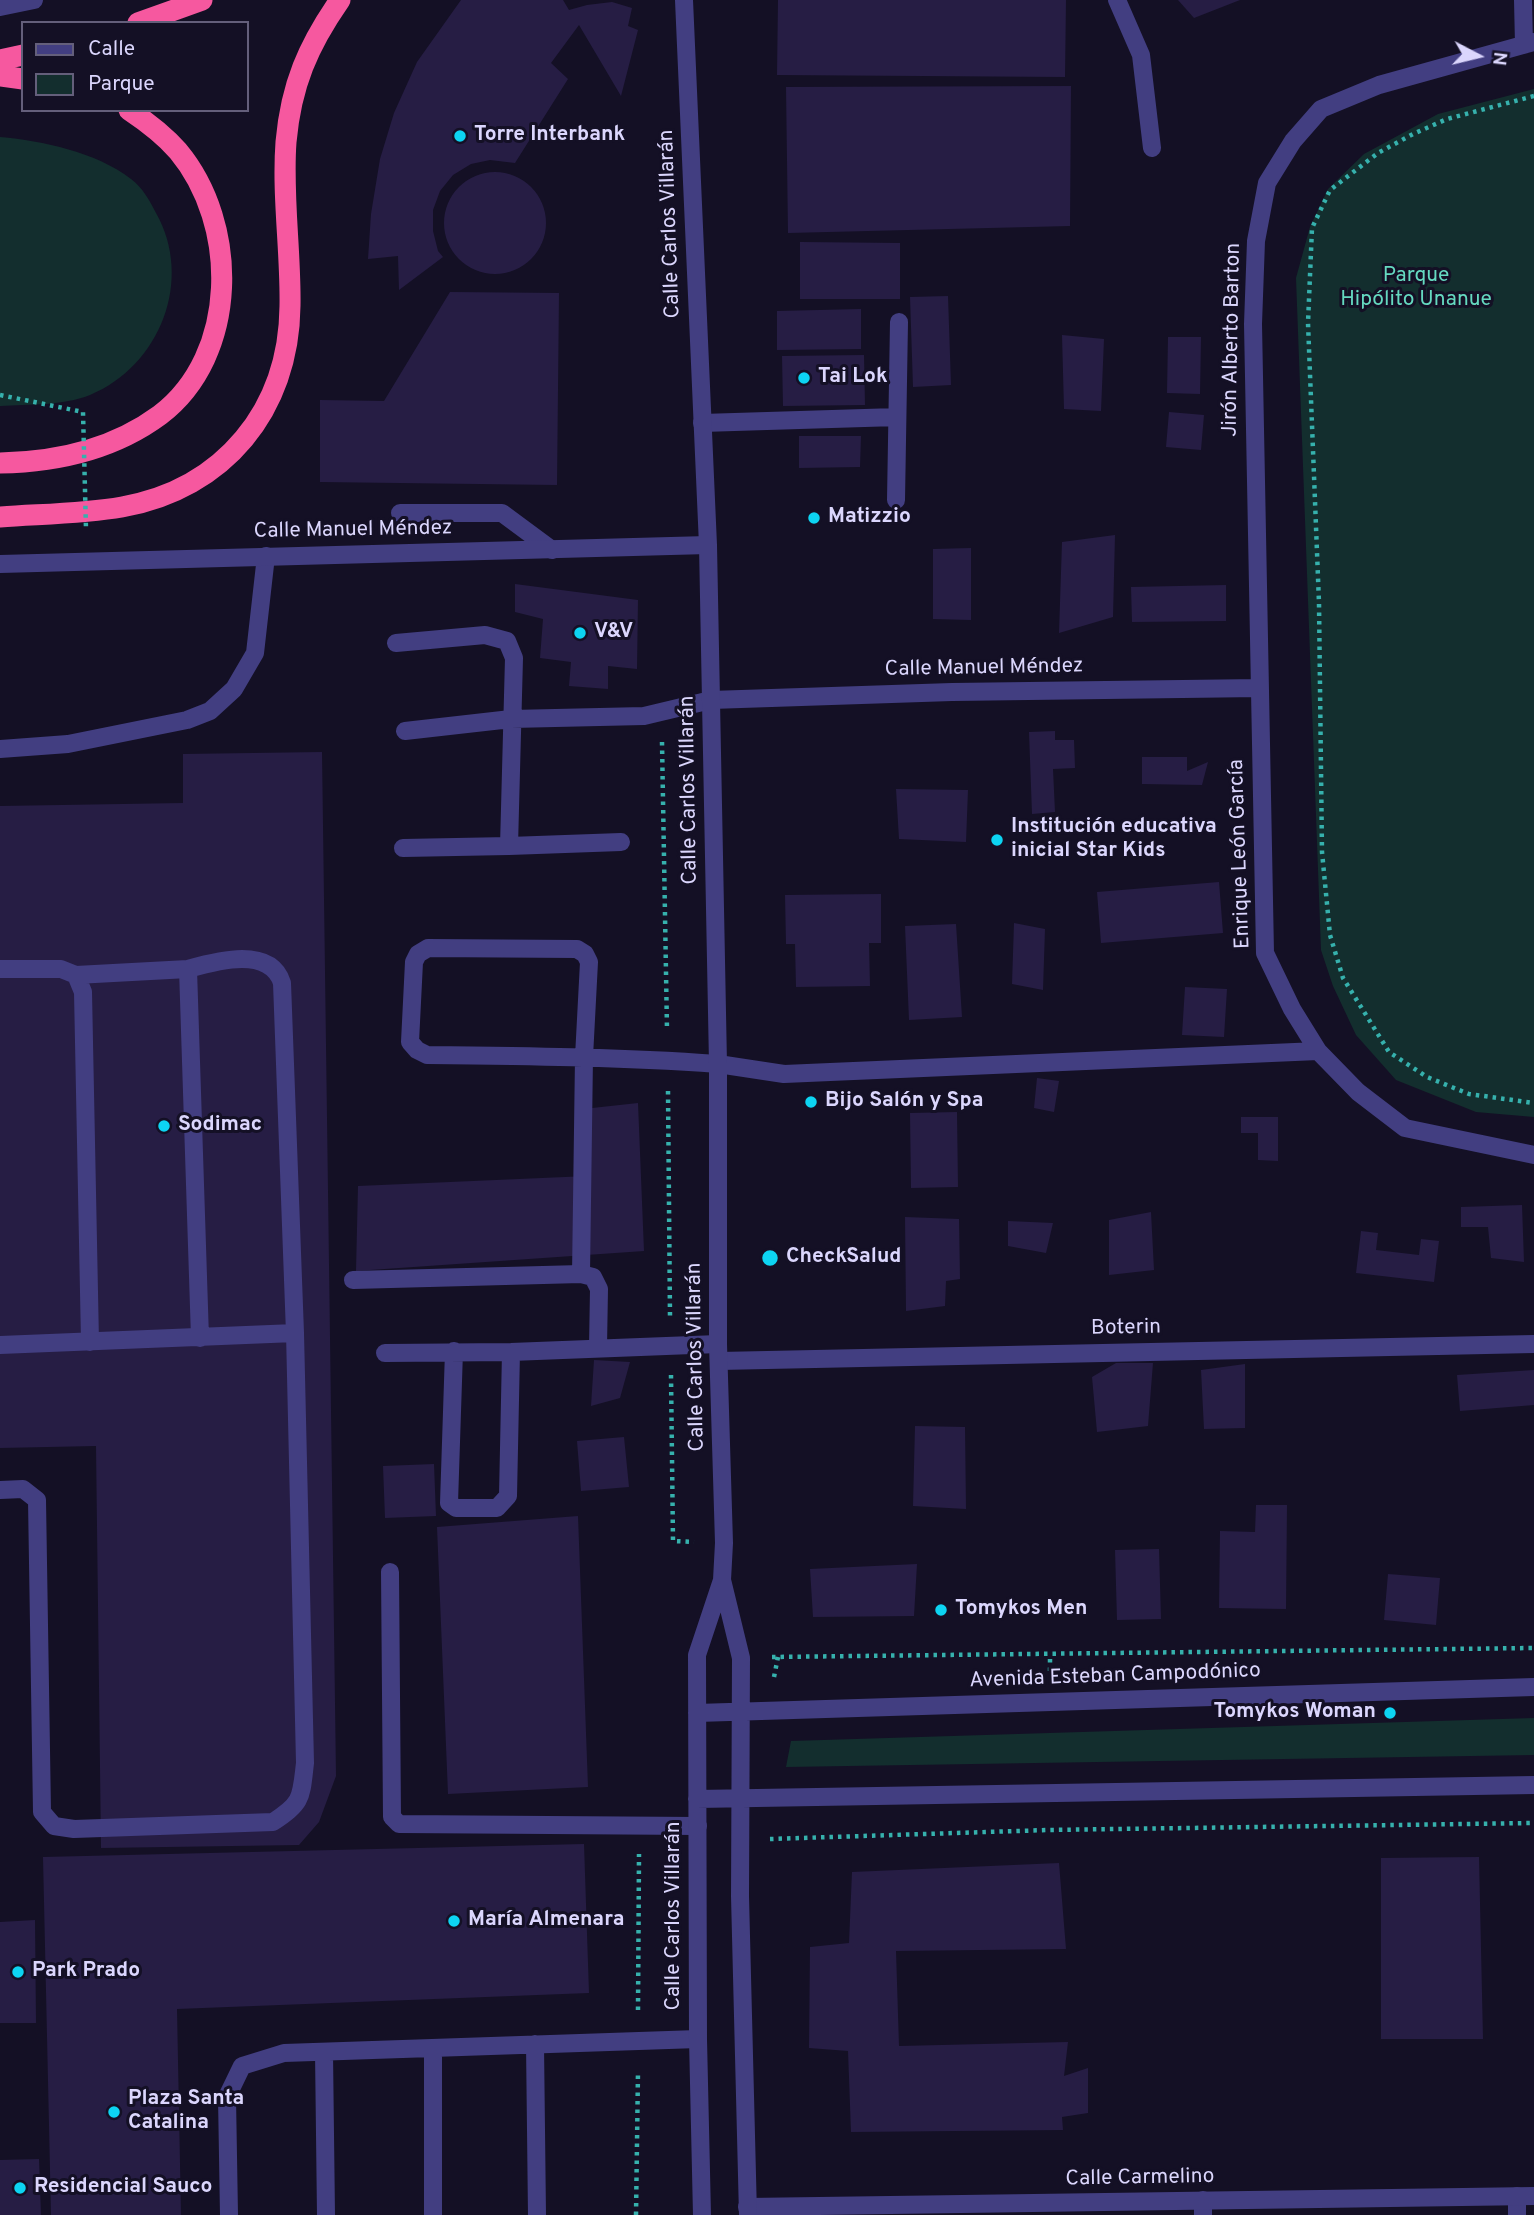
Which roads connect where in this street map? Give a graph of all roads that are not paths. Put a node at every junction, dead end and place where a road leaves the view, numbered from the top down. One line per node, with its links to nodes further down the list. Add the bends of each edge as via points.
1 (34, 0): 7 (street)
2 (202, 0): 8 (highway)
3 (340, 0): 22 (highway, via 306,55 295,92 286,150 287,338 272,396 259,420 223,463 154,499 123,507)
4 (684, 0): 18 (street, Calle Carlos Villarán)
5 (1117, 0): 15 (street, via 1140,55)
6 (1523, 0): 9 (street)
7 (0, 7)
8 (144, 21)
9 (1529, 44): 28 (street, Jirón Alberto Barton, via 1379,85 1321,109 1293,141 1267,183 1256,242 1253,324)
10 (21, 55): 11 (highway)
11 (0, 60)
12 (0, 76): 13 (highway)
13 (21, 79)
14 (132, 112): 19 (highway, via 179,152 211,213 221,267 222,300 216,330 196,376 162,414 139,429 85,452)
15 (1152, 148)
16 (899, 322): 17 (street)
17 (897, 417): 18 (street); 20 (street)
18 (702, 423): 23 (street, Calle Carlos Villarán)
19 (0, 463)
20 (896, 500)
21 (400, 513): 24 (street, via 502,513)
22 (0, 517)
23 (708, 545): 24 (street, Calle Manuel Méndez); 29 (street, Calle Carlos Villarán)
24 (552, 550): 25 (street, Calle Manuel Méndez)
25 (266, 556): 26 (street, Calle Manuel Méndez); 32 (street, via 255,653 233,689 210,711 187,720 68,744)
26 (0, 564)
27 (396, 643): 30 (street, via 485,635 507,641 514,658)
28 (1259, 688): 29 (street, Calle Manuel Méndez); 39 (street, Enrique León García, via 1265,953)
29 (711, 700): 30 (street, Calle Manuel Méndez, via 644,716); 41 (street, Calle Carlos Villarán)
30 (511, 719): 31 (street, Calle Manuel Méndez); 34 (street)
31 (404, 731)
32 (0, 749)
33 (621, 842): 34 (street)
34 (509, 846): 35 (street)
35 (403, 848)
36 (0, 969): 38 (street, via 61,969)
37 (188, 969): 38 (street); 45 (street, via 219,961 264,961 278,971 282,983); 46 (street)
38 (76, 975): 47 (street, via 83,992)
39 (1318, 1051): 41 (street, via 784,1074); 42 (street, Enrique León García, via 1358,1092 1405,1128)
40 (583, 1057): 40 (street, via 589,962 577,949 428,948 418,954 410,1042 417,1050 427,1055); 41 (street); 43 (street)
41 (718, 1063): 53 (street, Calle Carlos Villarán)
42 (1534, 1155)
43 (581, 1274): 44 (street); 50 (street, via 593,1277 600,1289)
44 (353, 1280)
45 (295, 1333): 46 (street); 55 (street, via 305,1763 302,1792 293,1809 273,1822 74,1829 54,1826 42,1812 37,1500 23,1489)
46 (200, 1338): 47 (street)
47 (90, 1342): 49 (street)
48 (1534, 1344): 53 (street, Boterin)
49 (0, 1345)
50 (598, 1347): 52 (street, Boterin); 53 (street, Boterin, via 670,1345)
51 (454, 1352): 52 (street, Boterin); 52 (street, via 449,1503 456,1508 497,1508 508,1496); 54 (street, Boterin)
52 (512, 1352)
53 (719, 1352): 57 (street, Calle Carlos Villarán)
54 (384, 1353)
55 (0, 1490)
56 (390, 1572): 64 (street, via 392,1817 399,1824)
57 (722, 1580): 59 (street, Calle Carlos Villarán, via 741,1658); 60 (street, Calle Carlos Villarán, via 697,1655)
58 (1534, 1687): 59 (street, Avenida Esteban Campodónico)
59 (741, 1711): 60 (street, Avenida Esteban Campodónico); 62 (street, Calle Carlos Villarán)
60 (697, 1713): 63 (street, Calle Carlos Villarán)
61 (1534, 1785): 62 (street)
62 (741, 1798): 63 (street); 71 (street, Calle Carlos Villarán)
63 (697, 1799): 64 (street, Calle Carlos Villarán)
64 (698, 1826): 65 (street, Calle Carlos Villarán)
65 (698, 2039): 66 (street); 76 (street, Calle Carlos Villarán)
66 (535, 2044): 67 (street); 75 (street)
67 (433, 2048): 68 (street); 74 (street)
68 (324, 2052): 72 (street, via 285,2053 242,2066 227,2097); 73 (street)
69 (1526, 2196): 70 (street, Calle Carmelino); 77 (street)
70 (1203, 2208): 71 (street, Calle Carmelino)
71 (748, 2211)
72 (229, 2215)
73 (326, 2215)
74 (433, 2215)
75 (537, 2215)
76 (702, 2215)
77 (1517, 2215)

